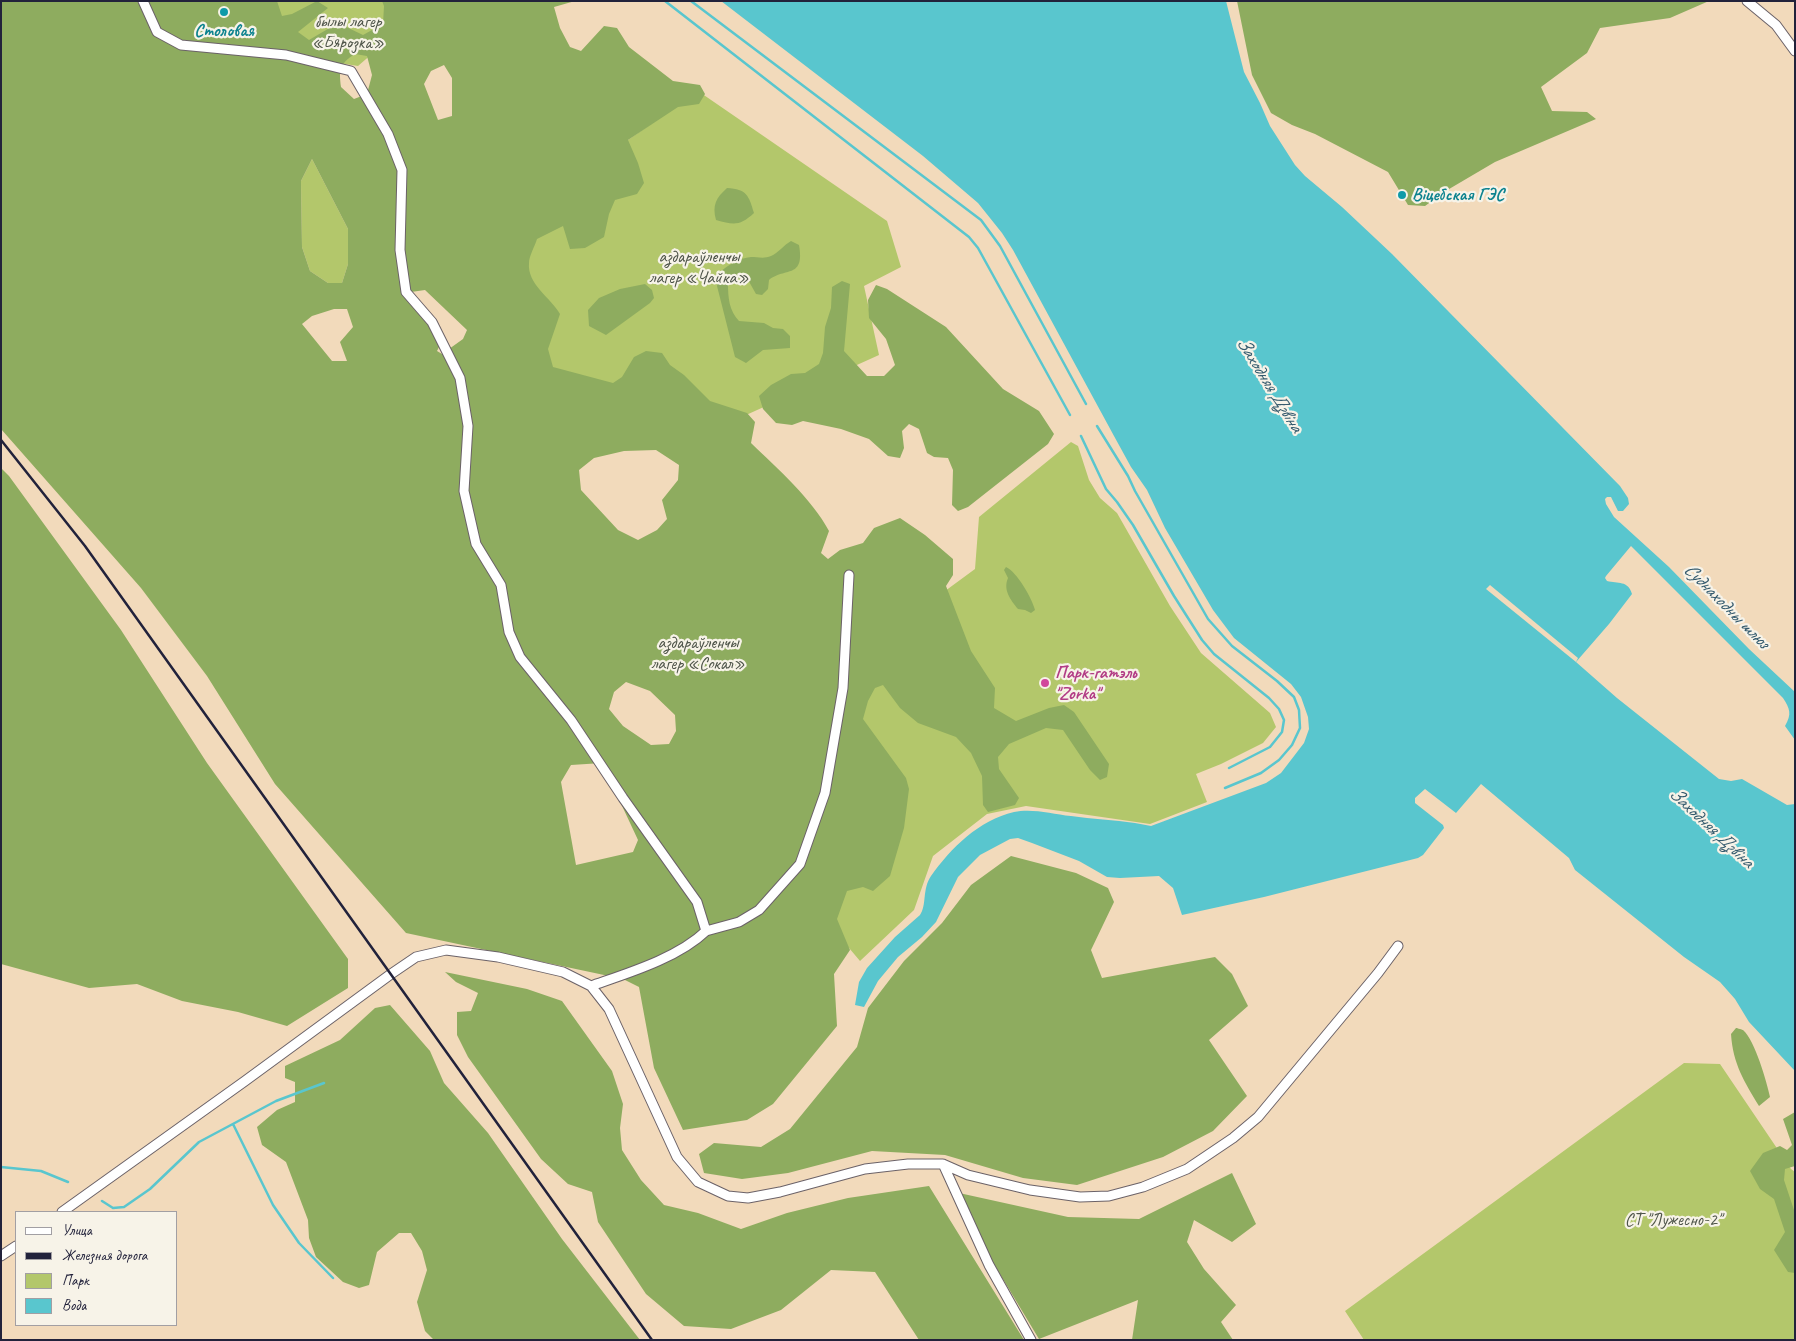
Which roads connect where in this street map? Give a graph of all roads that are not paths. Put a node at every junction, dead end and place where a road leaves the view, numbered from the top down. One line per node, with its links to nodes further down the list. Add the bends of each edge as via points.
1 (142, 1): 5 (street, via 157,32 181,45 286,55 351,70 388,134 402,170 400,250 406,292 432,322 460,378 468,426 464,491 476,544 501,585 509,632 520,657 571,720 697,902)
2 (1748, 1): 3 (street, via 1776,26)
3 (1795, 51)
4 (849, 575): 5 (street, via 843,688 825,793 800,864 759,910 739,922)
5 (706, 930): 7 (street, via 694,942 646,966)
6 (1398, 946): 8 (street, via 1258,1117 1186,1169 1143,1187 1109,1196 1080,1197 1012,1186 968,1175)
7 (591, 986): 8 (street, via 609,1009 677,1157 698,1182 728,1196 748,1198 865,1169); 9 (street, via 562,972 498,957 446,950 416,957)
8 (943, 1164): 12 (street, via 988,1265)
9 (63, 1211)
10 (15, 1247): 11 (street)
11 (1, 1256)
12 (1031, 1340)

